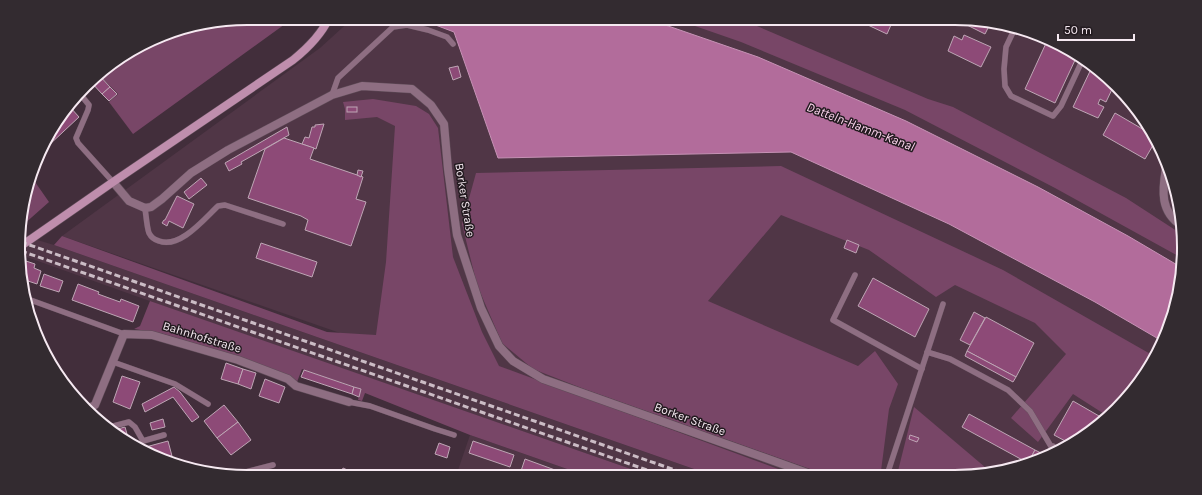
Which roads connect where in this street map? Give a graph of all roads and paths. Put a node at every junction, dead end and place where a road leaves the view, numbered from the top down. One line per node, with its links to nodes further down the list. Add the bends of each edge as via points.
1 (326, 25): 8 (street, via 310,46 293,60)
2 (1013, 33): 4 (lane, via 1006,47 1005,86 1011,96 1053,116 1061,106)
3 (453, 44): 5 (lane, via 447,37 428,30 407,25 393,27 338,78)
4 (1081, 64)
5 (332, 95): 9 (street, Borker Straße, via 228,150 191,173 151,207); 29 (street, Borker Straße, via 362,86 412,89 431,105 444,124 457,235 481,308 498,346 513,361 543,379)
6 (83, 98): 8 (lane, via 89,105 76,138)
7 (1165, 175): 10 (street, via 1165,205)
8 (113, 182): 9 (street, via 128,201); 12 (street)
9 (145, 208): 11 (lane, via 149,233 160,242 177,241 185,237 218,206 225,205)
10 (1176, 222)
11 (283, 224)
12 (25, 243)
13 (855, 275): 19 (lane, via 833,320)
14 (32, 300): 16 (lane)
15 (943, 304): 17 (lane)
16 (124, 334): 18 (street); 20 (street, Bahnhofstraße, via 152,335 238,360 288,379 296,386)
17 (927, 352): 19 (lane); 26 (lane, via 950,359 1008,390 1030,411)
18 (113, 362): 21 (lane, via 175,384); 22 (street, via 95,404)
19 (922, 369): 30 (lane)
20 (349, 402): 24 (lane, via 370,406 435,430)
21 (208, 404)
22 (91, 406)
23 (114, 426): 25 (lane, via 129,422 143,441)
24 (454, 434)
25 (164, 435)
26 (1053, 447)
27 (272, 465): 28 (lane)
28 (253, 470)
29 (796, 470)
30 (889, 470)

